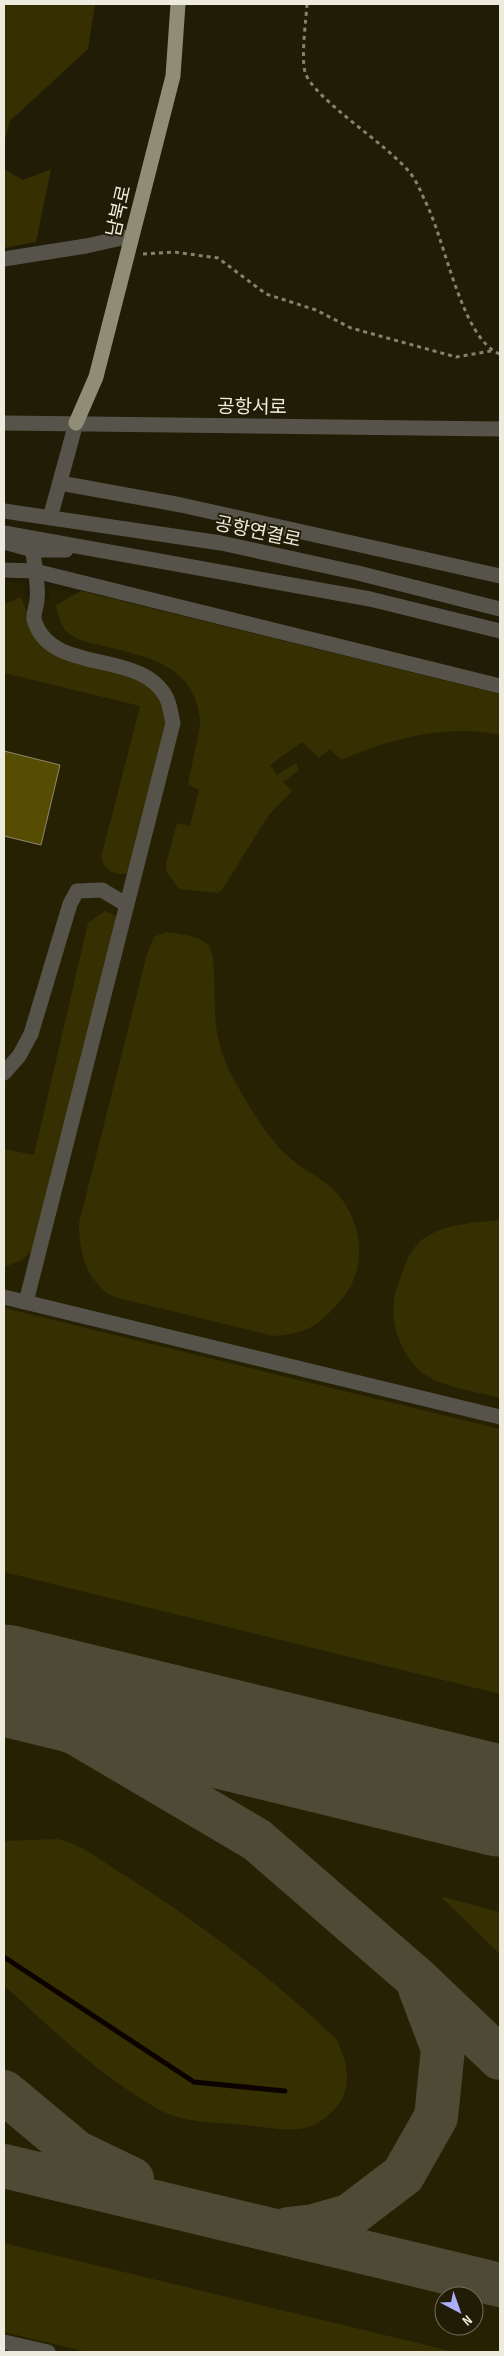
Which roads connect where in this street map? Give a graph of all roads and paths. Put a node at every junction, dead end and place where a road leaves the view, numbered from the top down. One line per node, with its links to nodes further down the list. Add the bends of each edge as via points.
1 (178, 4): 3 (main road, 남북로, via 173,76)
2 (306, 4): 6 (path, via 305,71 312,87 411,174 428,205 462,303 480,337)
3 (131, 236): 4 (main road, 남북로); 5 (street)
4 (129, 255): 6 (path, via 174,252 218,258 266,294 316,310 351,328 456,356); 9 (main road, 남북로, via 96,377)
5 (4, 259)
6 (492, 351): 7 (path)
7 (500, 354)
8 (4, 423): 9 (street, 공항서로)
9 (76, 423): 10 (street, 공항서로); 11 (street)
10 (500, 429)
11 (60, 483): 13 (street); 20 (street, via 181,505)
12 (4, 511): 13 (street, 공항연결로)
13 (50, 518): 21 (street, 공항연결로, via 221,543)
14 (4, 533): 17 (street)
15 (4, 542): 16 (street)
16 (32, 550): 17 (street); 19 (street)
17 (101, 550): 22 (street, via 370,598)
18 (4, 570): 19 (street)
19 (35, 571): 23 (street); 24 (street, via 37,599 34,617 42,634 52,644 66,653 139,672 166,697 173,723)
20 (500, 576)
21 (500, 609)
22 (500, 631)
23 (500, 686)
24 (127, 905): 25 (street, via 102,890 77,891 70,904 31,1034 19,1056); 27 (street)
25 (4, 1073)
26 (4, 1297): 27 (street)
27 (26, 1302): 28 (street)
28 (500, 1417)
29 (4, 2342): 30 (street)
30 (48, 2352)

